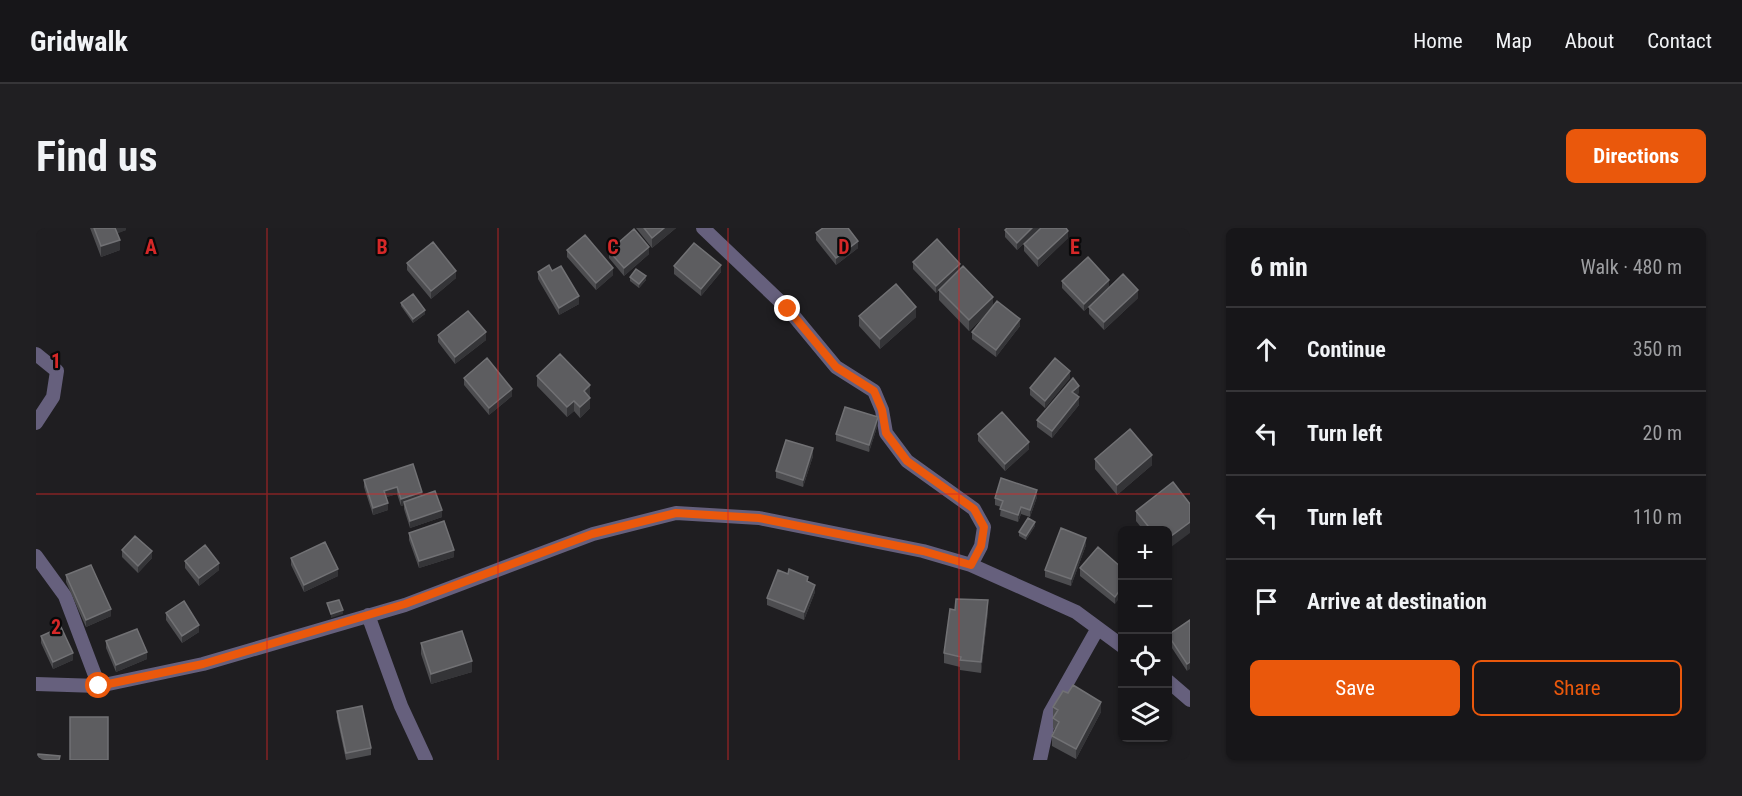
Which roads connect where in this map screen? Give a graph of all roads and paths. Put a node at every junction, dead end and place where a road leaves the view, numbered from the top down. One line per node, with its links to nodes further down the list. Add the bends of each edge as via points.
1 (703, 228): 5 (street, via 788,309 836,367 874,391 886,433 907,461 974,509 984,527 981,546)
2 (36, 354): 3 (street, via 57,371 53,397)
3 (36, 423)
4 (36, 556): 11 (street, via 65,596)
5 (971, 565): 6 (street, via 923,551 759,518 676,513 592,534); 7 (street, via 1076,612)
6 (368, 615): 11 (street, via 203,664); 13 (street, via 401,706)
7 (1098, 628): 8 (street); 14 (street, via 1050,713)
8 (1118, 643)
9 (36, 684): 11 (street)
10 (1172, 685): 12 (street)
11 (99, 686)
12 (1190, 700)
13 (426, 760)
14 (1040, 760)

